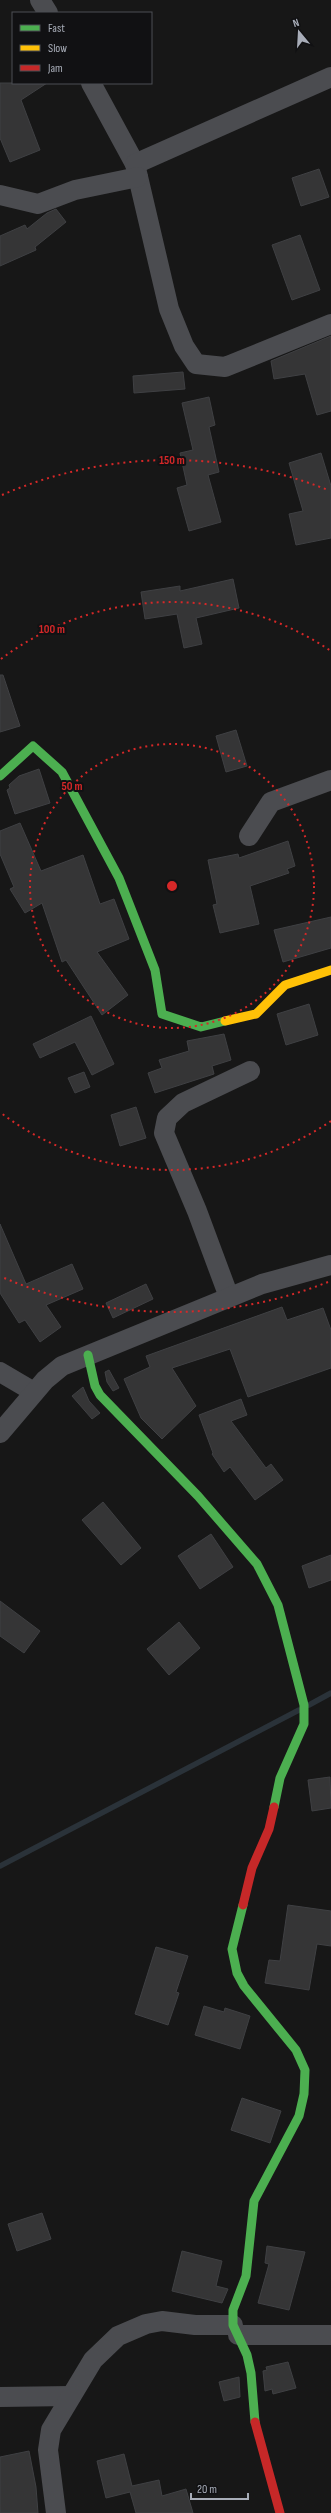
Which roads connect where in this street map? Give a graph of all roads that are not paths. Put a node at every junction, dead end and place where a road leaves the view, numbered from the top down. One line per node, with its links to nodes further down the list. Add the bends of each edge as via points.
1 (40, 0): 2 (street)
2 (47, 12)
3 (331, 77): 5 (street)
4 (92, 84): 5 (street)
5 (137, 171): 6 (street, via 38,204); 7 (street, via 169,309 184,346 196,364 225,367)
6 (0, 196)
7 (331, 324)
8 (0, 776): 11 (street, via 33,746 62,772 120,878 155,970 162,1014 201,1027 256,1014 284,985)
9 (331, 780): 10 (street, via 271,802)
10 (249, 836)
11 (331, 970)
12 (250, 1071): 14 (street, via 184,1103 167,1118 164,1134)
13 (331, 1265): 14 (street, via 262,1284)
14 (230, 1298): 15 (street)
15 (88, 1355): 17 (street, via 62,1366); 19 (street, via 95,1386 100,1395 198,1496 257,1564 278,1605 304,1705 304,1724 280,1778 269,1829 252,1868 232,1949 237,1973 244,1986 296,2050 305,2070 304,2094 298,2116 254,2201 250,2217 246,2276 233,2310)
16 (0, 1372): 17 (street)
17 (34, 1392): 18 (street)
18 (0, 1434)
19 (235, 2330): 20 (street); 21 (street, via 162,2321 131,2328 118,2336 93,2360); 24 (street, via 251,2373 254,2420)
20 (331, 2335)
21 (71, 2396): 22 (street); 23 (street, via 51,2430 48,2450)
22 (0, 2398)
23 (56, 2513)
24 (280, 2513)

